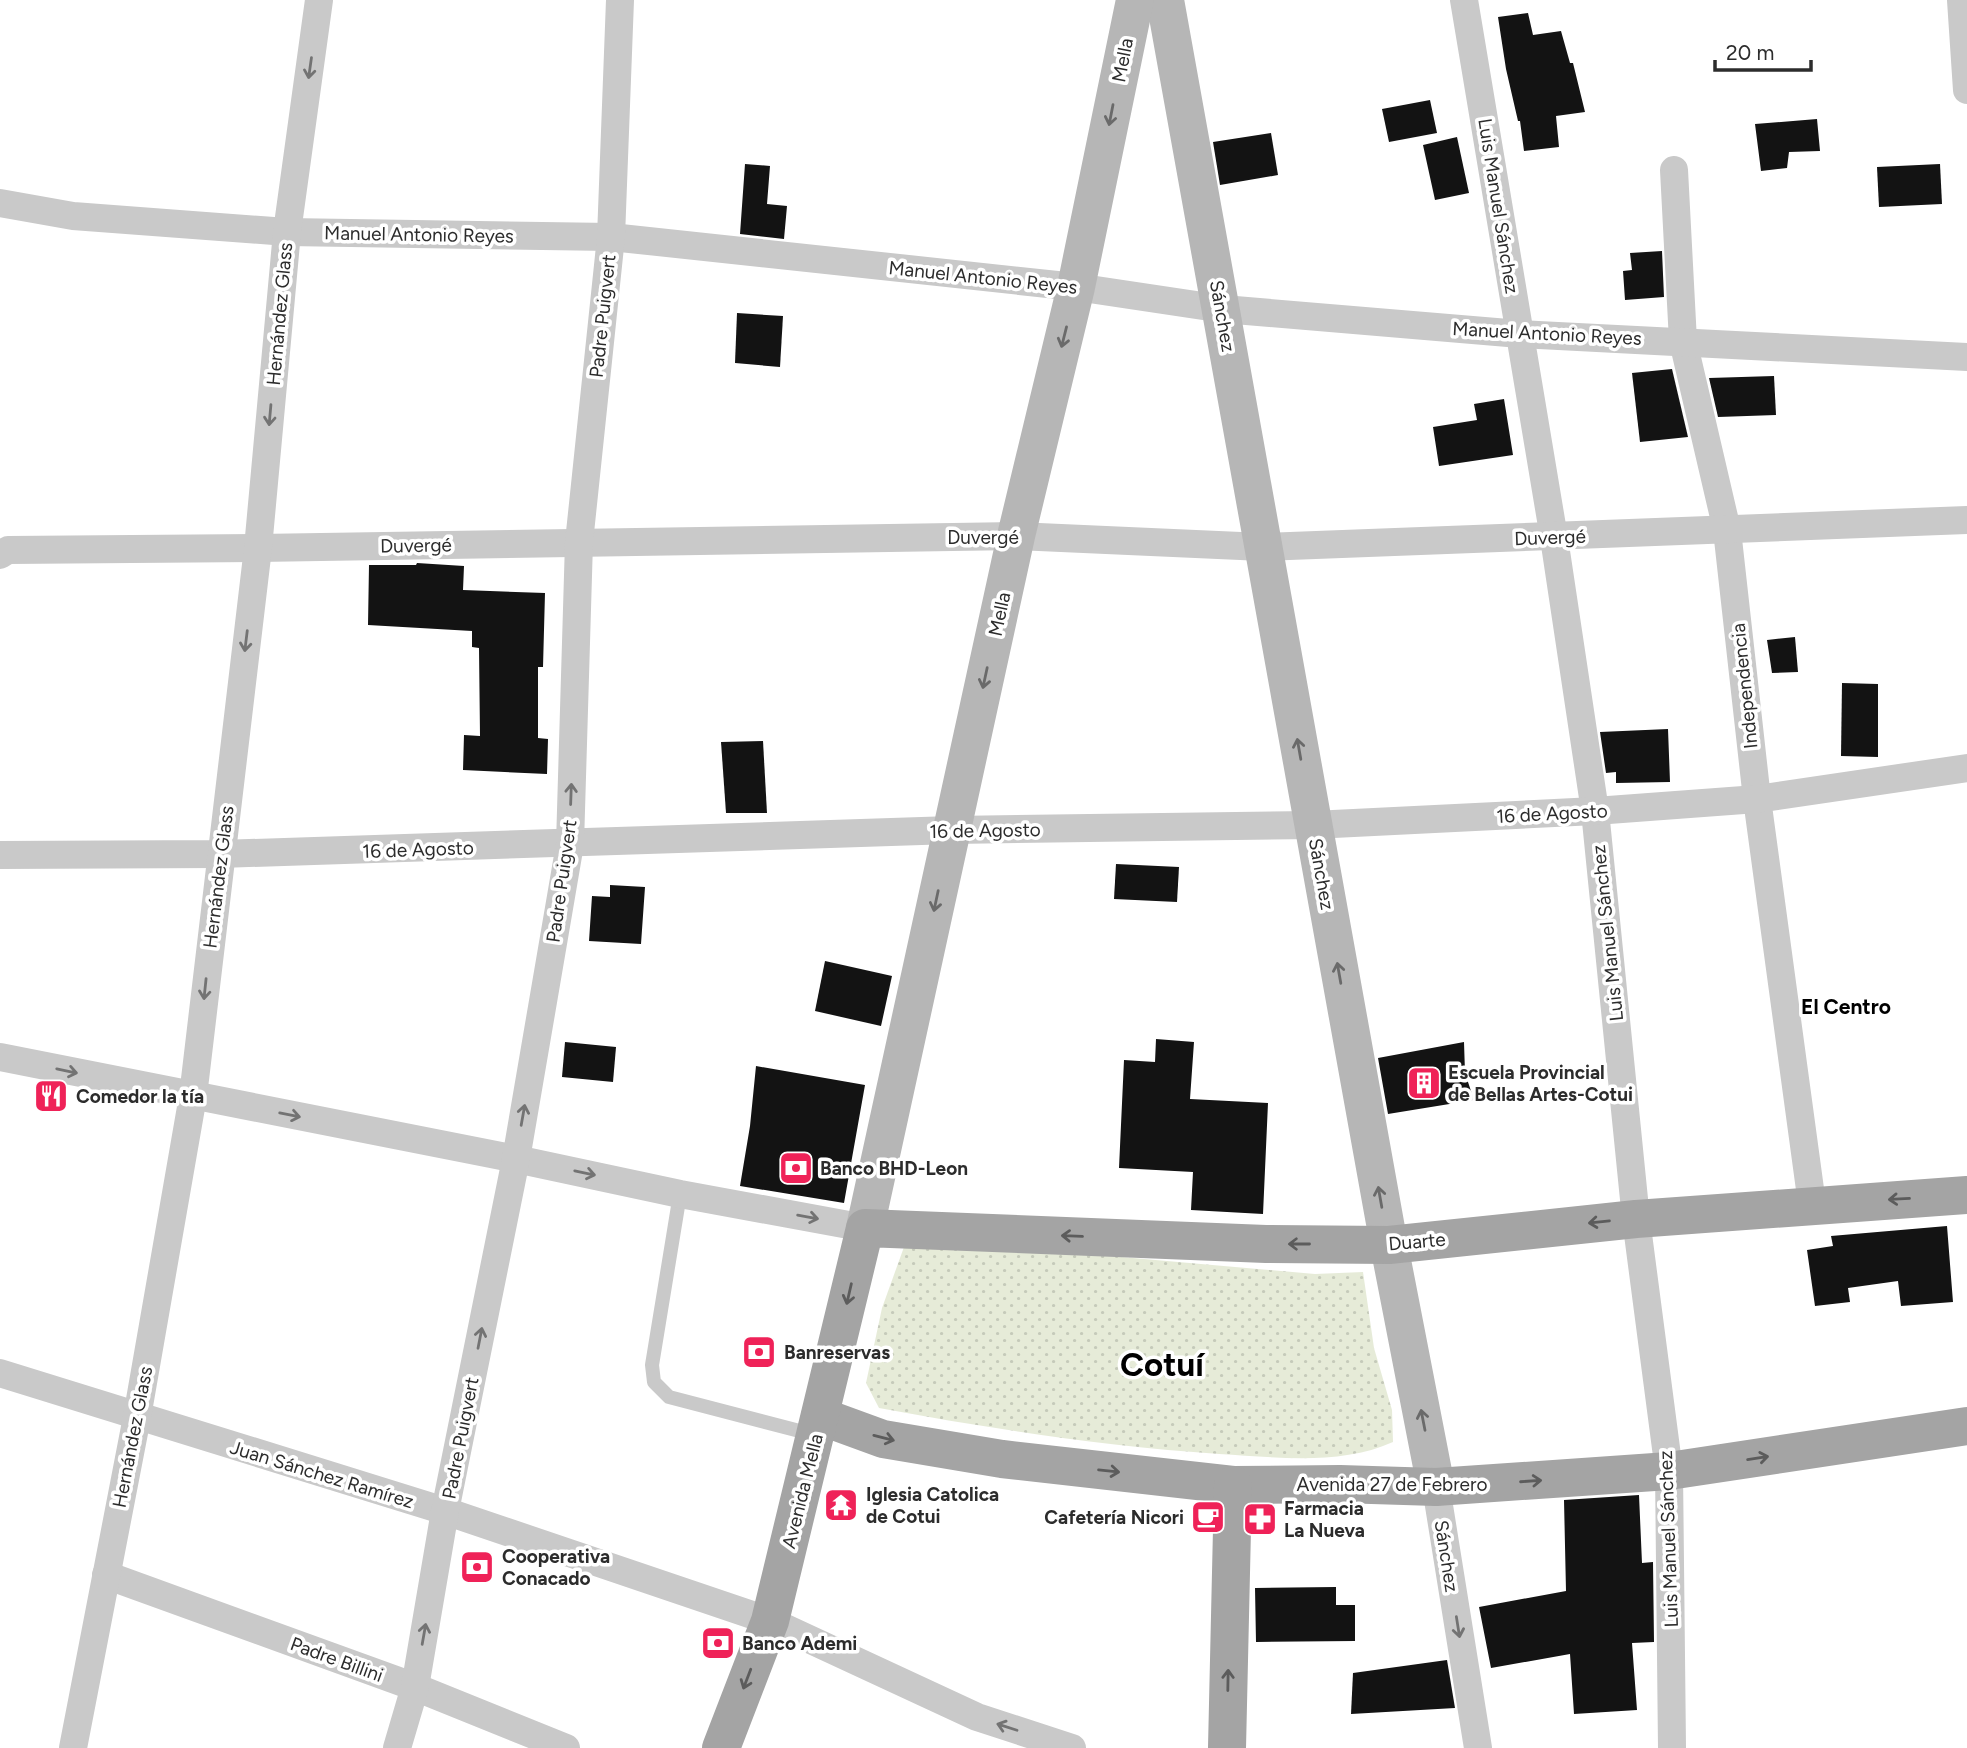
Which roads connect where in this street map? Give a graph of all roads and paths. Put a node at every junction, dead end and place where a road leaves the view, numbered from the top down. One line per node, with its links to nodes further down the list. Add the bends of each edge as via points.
1 (319, 0): 10 (street, Hernández Glass, one-way to 10)
2 (620, 0): 11 (street, Padre Puigvert)
3 (1135, 0): 12 (main road, Mella, one-way to 12)
4 (1166, 0): 13 (main road, Sánchez)
5 (1464, 0): 14 (street, Luis Manuel Sánchez)
6 (1961, 0): 7 (street)
7 (1967, 90)
8 (1674, 170): 15 (street, Independencia)
9 (0, 203): 10 (street, Manuel Antonio Reyes, via 73,216)
10 (286, 232): 11 (street, Manuel Antonio Reyes); 23 (street, Hernández Glass, one-way to 23)
11 (611, 237): 12 (street, Manuel Antonio Reyes); 21 (street, Padre Puigvert)
12 (1076, 286): 13 (street, Manuel Antonio Reyes); 19 (main road, Mella, one-way to 19)
13 (1223, 309): 14 (street, Manuel Antonio Reyes); 22 (main road, Sánchez)
14 (1520, 334): 15 (street, Manuel Antonio Reyes); 20 (street, Luis Manuel Sánchez)
15 (1684, 341): 16 (street, Manuel Antonio Reyes); 18 (street, Independencia)
16 (1967, 357)
17 (1967, 520): 18 (street, Duvergé)
18 (1727, 530): 20 (street, Duvergé); 26 (street, Independencia)
19 (1016, 536): 21 (street, Duvergé); 22 (street, Duvergé); 29 (main road, Mella, one-way to 29)
20 (1554, 538): 22 (street, Duvergé); 27 (street, Luis Manuel Sánchez)
21 (579, 542): 23 (street, Duvergé); 30 (street, Padre Puigvert, one-way to 21)
22 (1263, 547): 28 (main road, Sánchez, one-way to 22)
23 (258, 548): 24 (street, Duvergé, via 8,550); 31 (street, Hernández Glass, one-way to 31)
24 (0, 555)
25 (1967, 768): 26 (street, 16 de Agosto)
26 (1757, 799): 27 (street, 16 de Agosto); 38 (street, Independencia)
27 (1594, 811): 28 (street, 16 de Agosto); 39 (street, Luis Manuel Sánchez)
28 (1313, 825): 29 (street, 16 de Agosto); 41 (main road, Sánchez, one-way to 28)
29 (952, 830): 30 (street, 16 de Agosto); 40 (main road, Mella, one-way to 40)
30 (570, 844): 31 (street, 16 de Agosto); 35 (street, Padre Puigvert, one-way to 30)
31 (220, 854): 32 (street, 16 de Agosto); 34 (street, Hernández Glass, one-way to 34)
32 (0, 855)
33 (0, 1057): 34 (street, one-way to 34)
34 (193, 1096): 35 (street, one-way to 35); 43 (street, Hernández Glass)
35 (516, 1159): 36 (street, one-way to 36); 49 (street, Padre Puigvert, one-way to 35)
36 (680, 1194): 40 (street, one-way to 40); 44 (lane, via 652,1365 654,1382 669,1397)
37 (1967, 1195): 38 (main road, Duarte, one-way to 38)
38 (1812, 1204): 39 (main road, Duarte)
39 (1636, 1219): 41 (main road, Duarte, one-way to 41); 46 (street, Luis Manuel Sánchez)
40 (864, 1228): 41 (main road, Duarte, one-way to 40); 44 (main road, Avenida Mella, one-way to 44)
41 (1389, 1245): 48 (main road, Sánchez, one-way to 41)
42 (0, 1373): 43 (street, Juan Sánchez Ramírez)
43 (137, 1417): 49 (street, Juan Sánchez Ramírez); 50 (street, Hernández Glass)
44 (818, 1425): 47 (main road, Avenida 27 de Febrero, one-way to 47, via 1002,1460); 51 (main road, Avenida Mella)
45 (1967, 1426): 46 (main road, Avenida 27 de Febrero, one-way to 45)
46 (1669, 1471): 48 (main road, Avenida 27 de Febrero, one-way to 46); 60 (street, Luis Manuel Sánchez)
47 (1233, 1485): 48 (main road, Avenida 27 de Febrero); 58 (main road, one-way to 47)
48 (1436, 1487): 59 (street, Sánchez, one-way to 59)
49 (445, 1511): 51 (street, Juan Sánchez Ramírez); 52 (street, Padre Puigvert, one-way to 49)
50 (106, 1575): 52 (street, Padre Billini); 53 (street, Hernández Glass)
51 (770, 1621): 56 (main road, Avenida Mella, one-way to 56); 57 (street, Juan Sánchez Ramírez, one-way to 51, via 977,1717)
52 (415, 1687): 54 (street, Padre Puigvert); 55 (street, Padre Billini)
53 (74, 1748)
54 (397, 1748)
55 (566, 1748)
56 (721, 1748)
57 (1072, 1748)
58 (1227, 1748)
59 (1478, 1748)
60 (1672, 1748)

